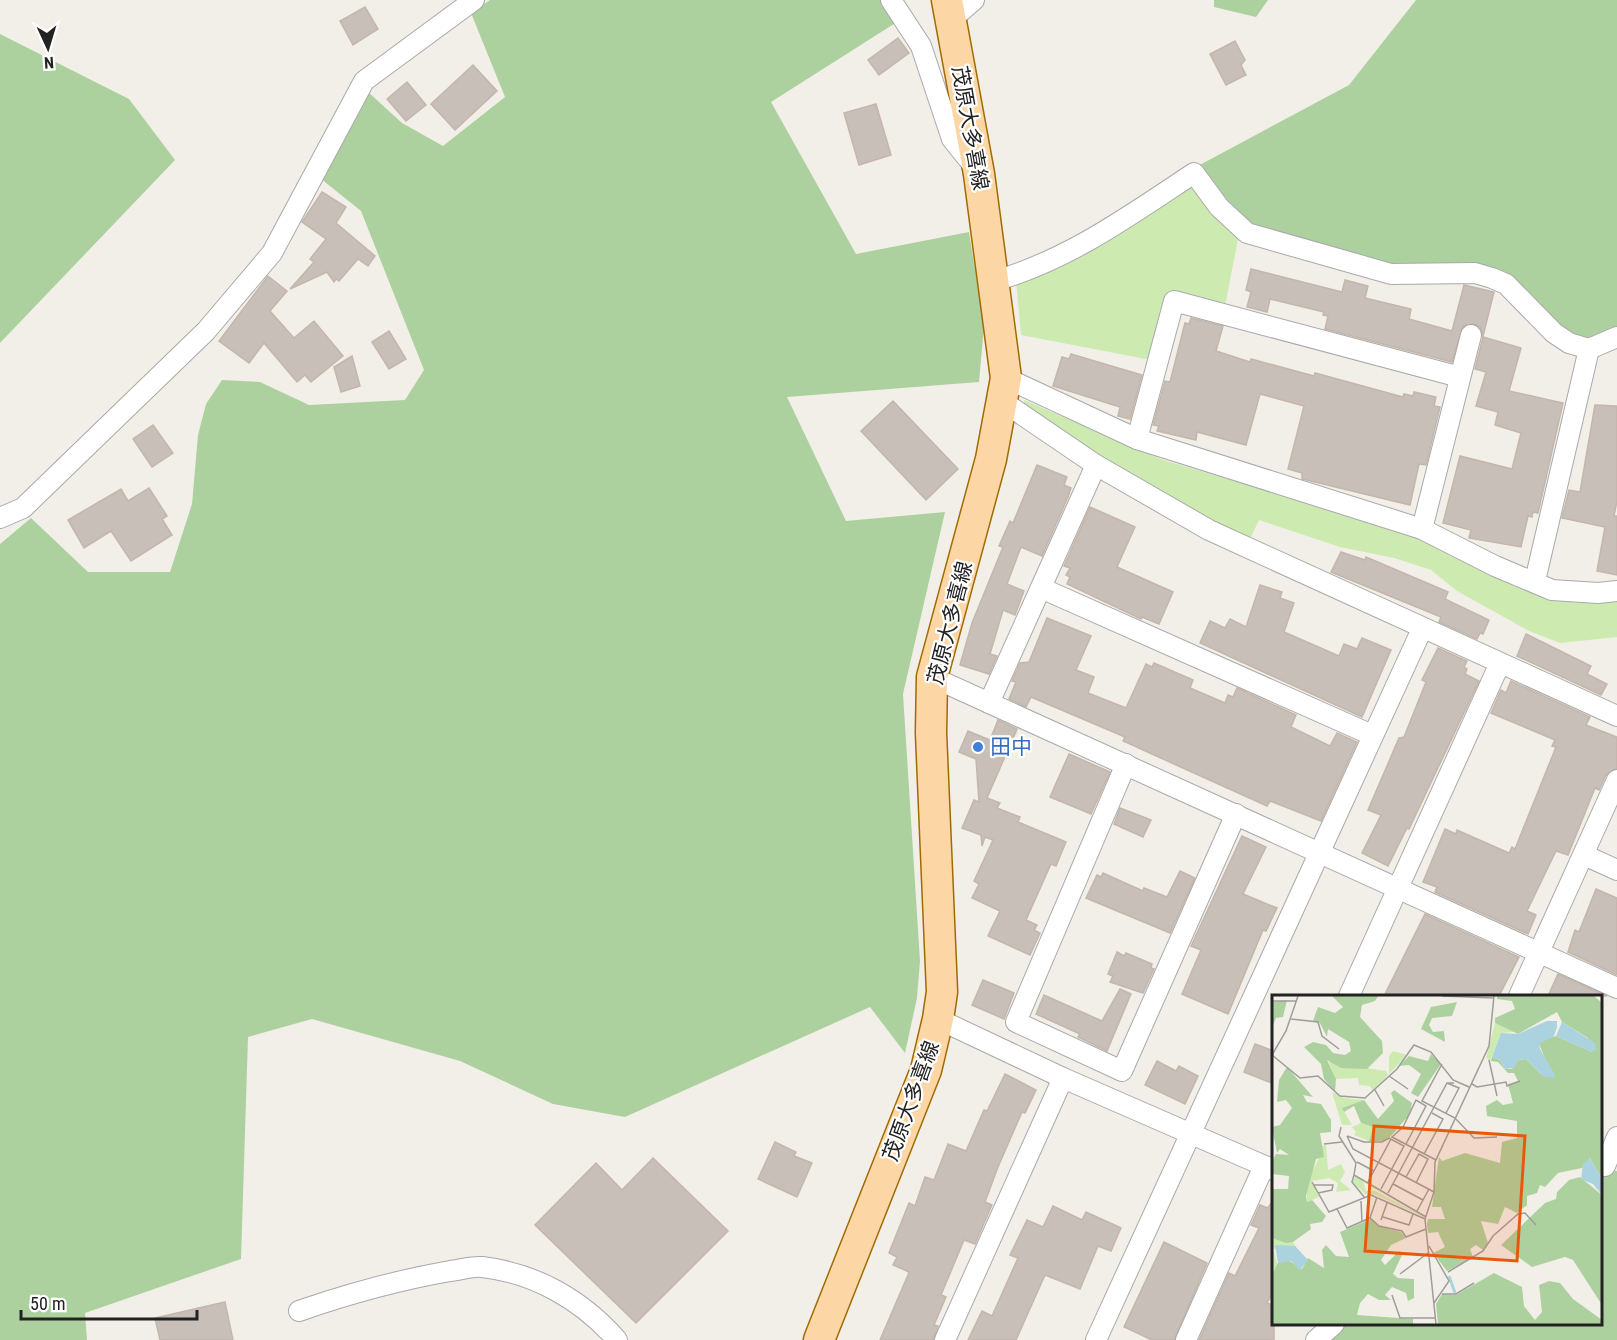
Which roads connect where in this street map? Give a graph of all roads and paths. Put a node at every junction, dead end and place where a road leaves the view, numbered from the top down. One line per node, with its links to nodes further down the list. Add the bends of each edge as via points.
1 (474, 0): 14 (street, via 364,81 273,253 243,290 206,331 23,507)
2 (891, 0): 5 (street, via 921,46 952,139)
3 (974, 0): 4 (street)
4 (949, 10): 5 (main road, 茂原大多喜線)
5 (979, 174): 6 (main road, 茂原大多喜線)
6 (994, 280): 9 (street, via 1022,273 1092,241 1194,173 1219,207 1246,233 1391,274 1475,273 1492,278 1506,284 1554,333); 11 (main road, 茂原大多喜線)
7 (1472, 335): 10 (street)
8 (1617, 338): 9 (street)
9 (1588, 349): 16 (street)
10 (1460, 377): 12 (street, via 1174,301); 15 (street)
11 (1004, 389): 12 (street); 13 (street); 21 (main road, 茂原大多喜線, via 991,459)
12 (1137, 439): 15 (street)
13 (1096, 465): 17 (street); 19 (street, via 1209,530)
14 (0, 518)
15 (1422, 529): 16 (street, via 1495,566)
16 (1535, 581): 18 (street, via 1552,590)
17 (1041, 588): 22 (street); 24 (street)
18 (1617, 591)
19 (1422, 629): 20 (street); 24 (street)
20 (1500, 663): 23 (street); 31 (street)
21 (932, 677): 22 (street); 36 (main road, 茂原大多喜線, via 942,992)
22 (989, 703): 25 (street)
23 (1617, 716)
24 (1372, 735): 28 (street)
25 (1125, 764): 27 (street); 27 (street, via 1016,1022 1122,1071)
26 (1617, 780): 29 (street)
27 (1236, 814): 28 (street)
28 (1319, 852): 31 (street); 38 (street)
29 (1584, 855): 30 (street); 32 (street)
30 (1617, 870)
31 (1398, 888): 32 (street); 34 (street)
32 (1539, 952): 33 (street); 35 (street)
33 (1617, 988)
34 (1349, 995)
35 (1519, 995)
36 (938, 1019): 37 (street); 45 (main road, 茂原大多喜線, via 926,1070)
37 (1063, 1078): 38 (street); 46 (street)
38 (1192, 1134): 41 (street); 47 (street)
39 (1617, 1137): 40 (street)
40 (1607, 1166)
41 (1269, 1168): 48 (street)
42 (299, 1311): 44 (street, via 428,1275 480,1267 551,1286 574,1301)
43 (1332, 1325): 49 (street)
44 (616, 1340)
45 (819, 1340)
46 (945, 1340)
47 (1096, 1340)
48 (1186, 1340)
49 (1316, 1340)

